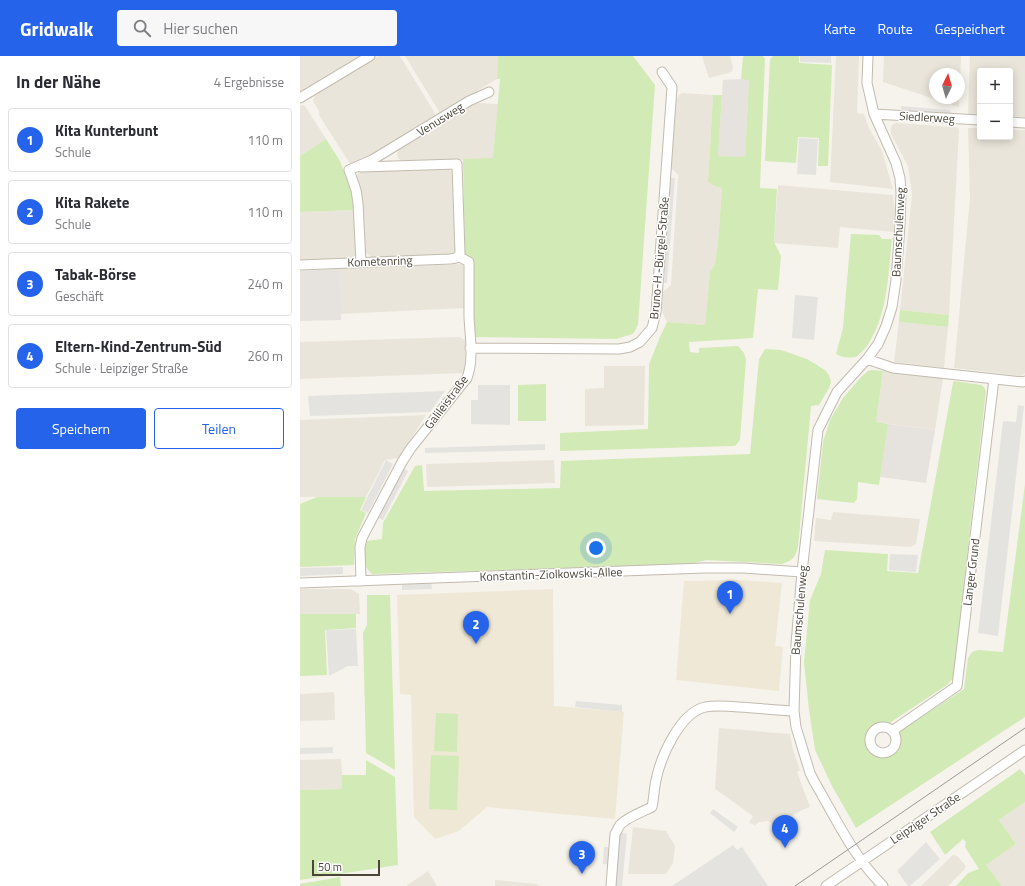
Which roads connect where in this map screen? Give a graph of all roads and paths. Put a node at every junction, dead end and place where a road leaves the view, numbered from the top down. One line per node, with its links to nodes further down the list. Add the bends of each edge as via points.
1 (370, 56): 5 (street)
2 (868, 56): 6 (street, Baumschulenweg, via 867,82)
3 (662, 72): 16 (street, Bruno-H.-Bürgel-Straße, via 672,87 656,312 652,328 640,342 630,348)
4 (489, 92): 10 (street, Venusweg, via 469,101)
5 (300, 98)
6 (874, 114): 7 (street, Siedlerweg); 17 (street, Baumschulenweg, via 896,163 901,193 892,307 881,338)
7 (977, 120)
8 (1013, 122): 9 (street)
9 (1025, 123)
10 (393, 148): 11 (street); 12 (street, Venusweg)
11 (398, 166): 12 (street); 13 (street, via 457,164 460,252)
12 (357, 167): 14 (street, via 349,170 358,203)
13 (458, 256): 14 (street, Kometenring, via 450,259); 16 (street, Galileistraße, via 469,262)
14 (361, 262): 15 (street, Kometenring)
15 (300, 265)
16 (470, 348): 21 (street, Galileistraße, via 471,361 466,378 411,448 362,538)
17 (867, 359): 18 (street, via 893,368); 20 (street, Baumschulenweg, via 837,392 818,430)
18 (994, 380): 19 (street); 24 (street, Langer Grund, via 957,686)
19 (1025, 381)
20 (802, 572): 21 (street, Konstantin-Ziolkowski-Allee, via 704,568); 23 (street, Baumschulenweg)
21 (361, 581): 22 (street, Konstantin-Ziolkowski-Allee)
22 (300, 583)
23 (794, 711): 26 (street, Baumschulenweg, via 796,727 810,773); 27 (street, via 725,706 706,707 694,711 676,733 662,760 652,807 618,827 615,834)
24 (892, 731)
25 (1024, 752): 26 (street, Leipziger Straße)
26 (861, 862): 28 (street, Leipziger Straße); 29 (street, Baumschulenweg)
27 (611, 886)
28 (826, 886)
29 (882, 886)

